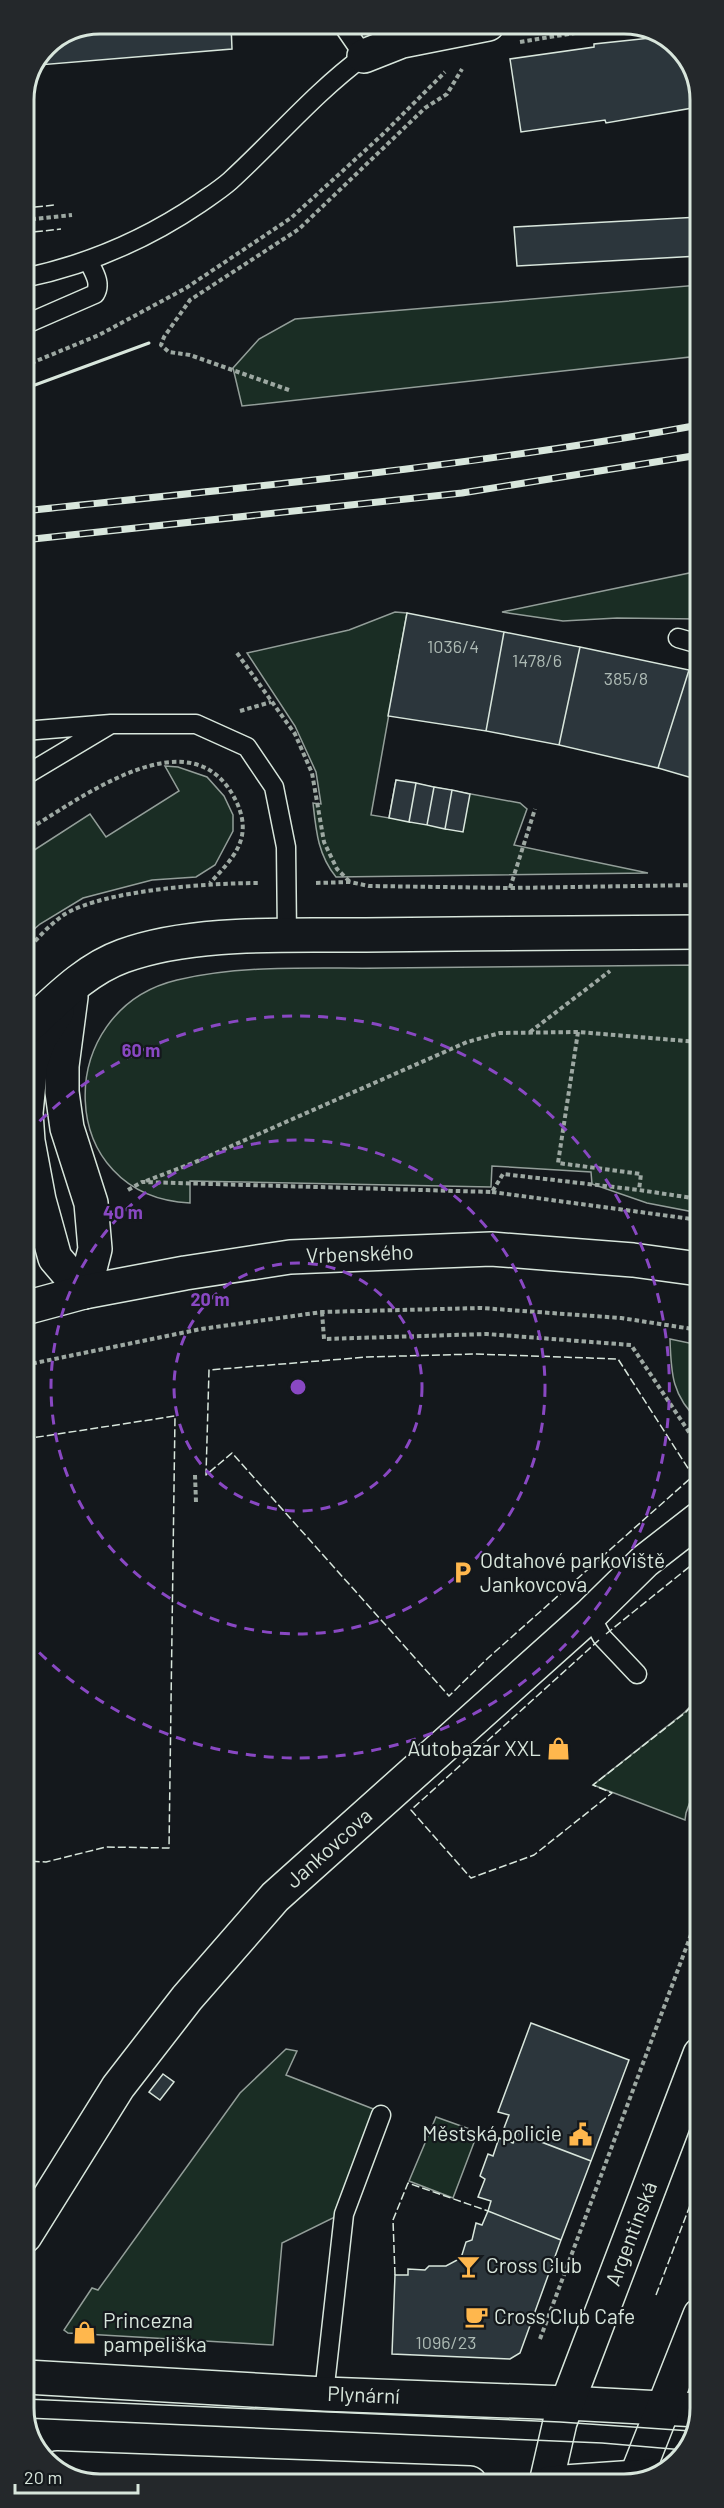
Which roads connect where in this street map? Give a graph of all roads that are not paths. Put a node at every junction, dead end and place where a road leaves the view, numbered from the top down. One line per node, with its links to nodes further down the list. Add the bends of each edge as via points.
1 (349, 34): 3 (lane)
2 (434, 35): 3 (main road, via 402,41)
3 (364, 56): 4 (lane, via 338,75 228,183 172,222)
4 (88, 260): 5 (lane); 6 (lane, via 99,282 95,294)
5 (35, 276)
6 (35, 320)
7 (678, 638): 8 (lane)
8 (690, 641)
9 (111, 723): 10 (lane); 11 (lane); 13 (lane, via 196,724 247,747 274,788 286,847)
10 (35, 730)
11 (35, 770)
12 (690, 932): 13 (main road)
13 (287, 936): 14 (main road, via 180,941 150,947 120,957)
14 (72, 987): 15 (main road); 16 (main road); 19 (main road, via 62,1092 67,1128 91,1203 95,1249)
15 (35, 1020)
16 (35, 1051)
17 (35, 1179): 19 (main road, via 55,1258)
18 (690, 1268): 19 (main road, Vrbenského, via 491,1249 290,1257)
19 (84, 1292): 20 (main road, Vrbenského)
20 (35, 1305)
21 (690, 1526): 22 (main road, Jankovcova, via 645,1561)
22 (590, 1615): 23 (lane, via 602,1637); 26 (main road, Jankovcova, via 275,1897 187,1998 118,2087)
23 (637, 1674)
24 (690, 2080): 30 (main road, Argentinská)
25 (381, 2115): 29 (lane, via 344,2214)
26 (35, 2220)
27 (690, 2339): 31 (main road)
28 (35, 2378): 29 (main road, Plynární)
29 (324, 2394): 30 (main road, Plynární)
30 (567, 2403): 31 (main road, Plynární); 36 (main road, Argentinská)
31 (663, 2407): 32 (main road, Plynární); 34 (main road)
32 (690, 2409)
33 (74, 2469): 35 (main road)
34 (642, 2471)
35 (200, 2473)
36 (550, 2474)

